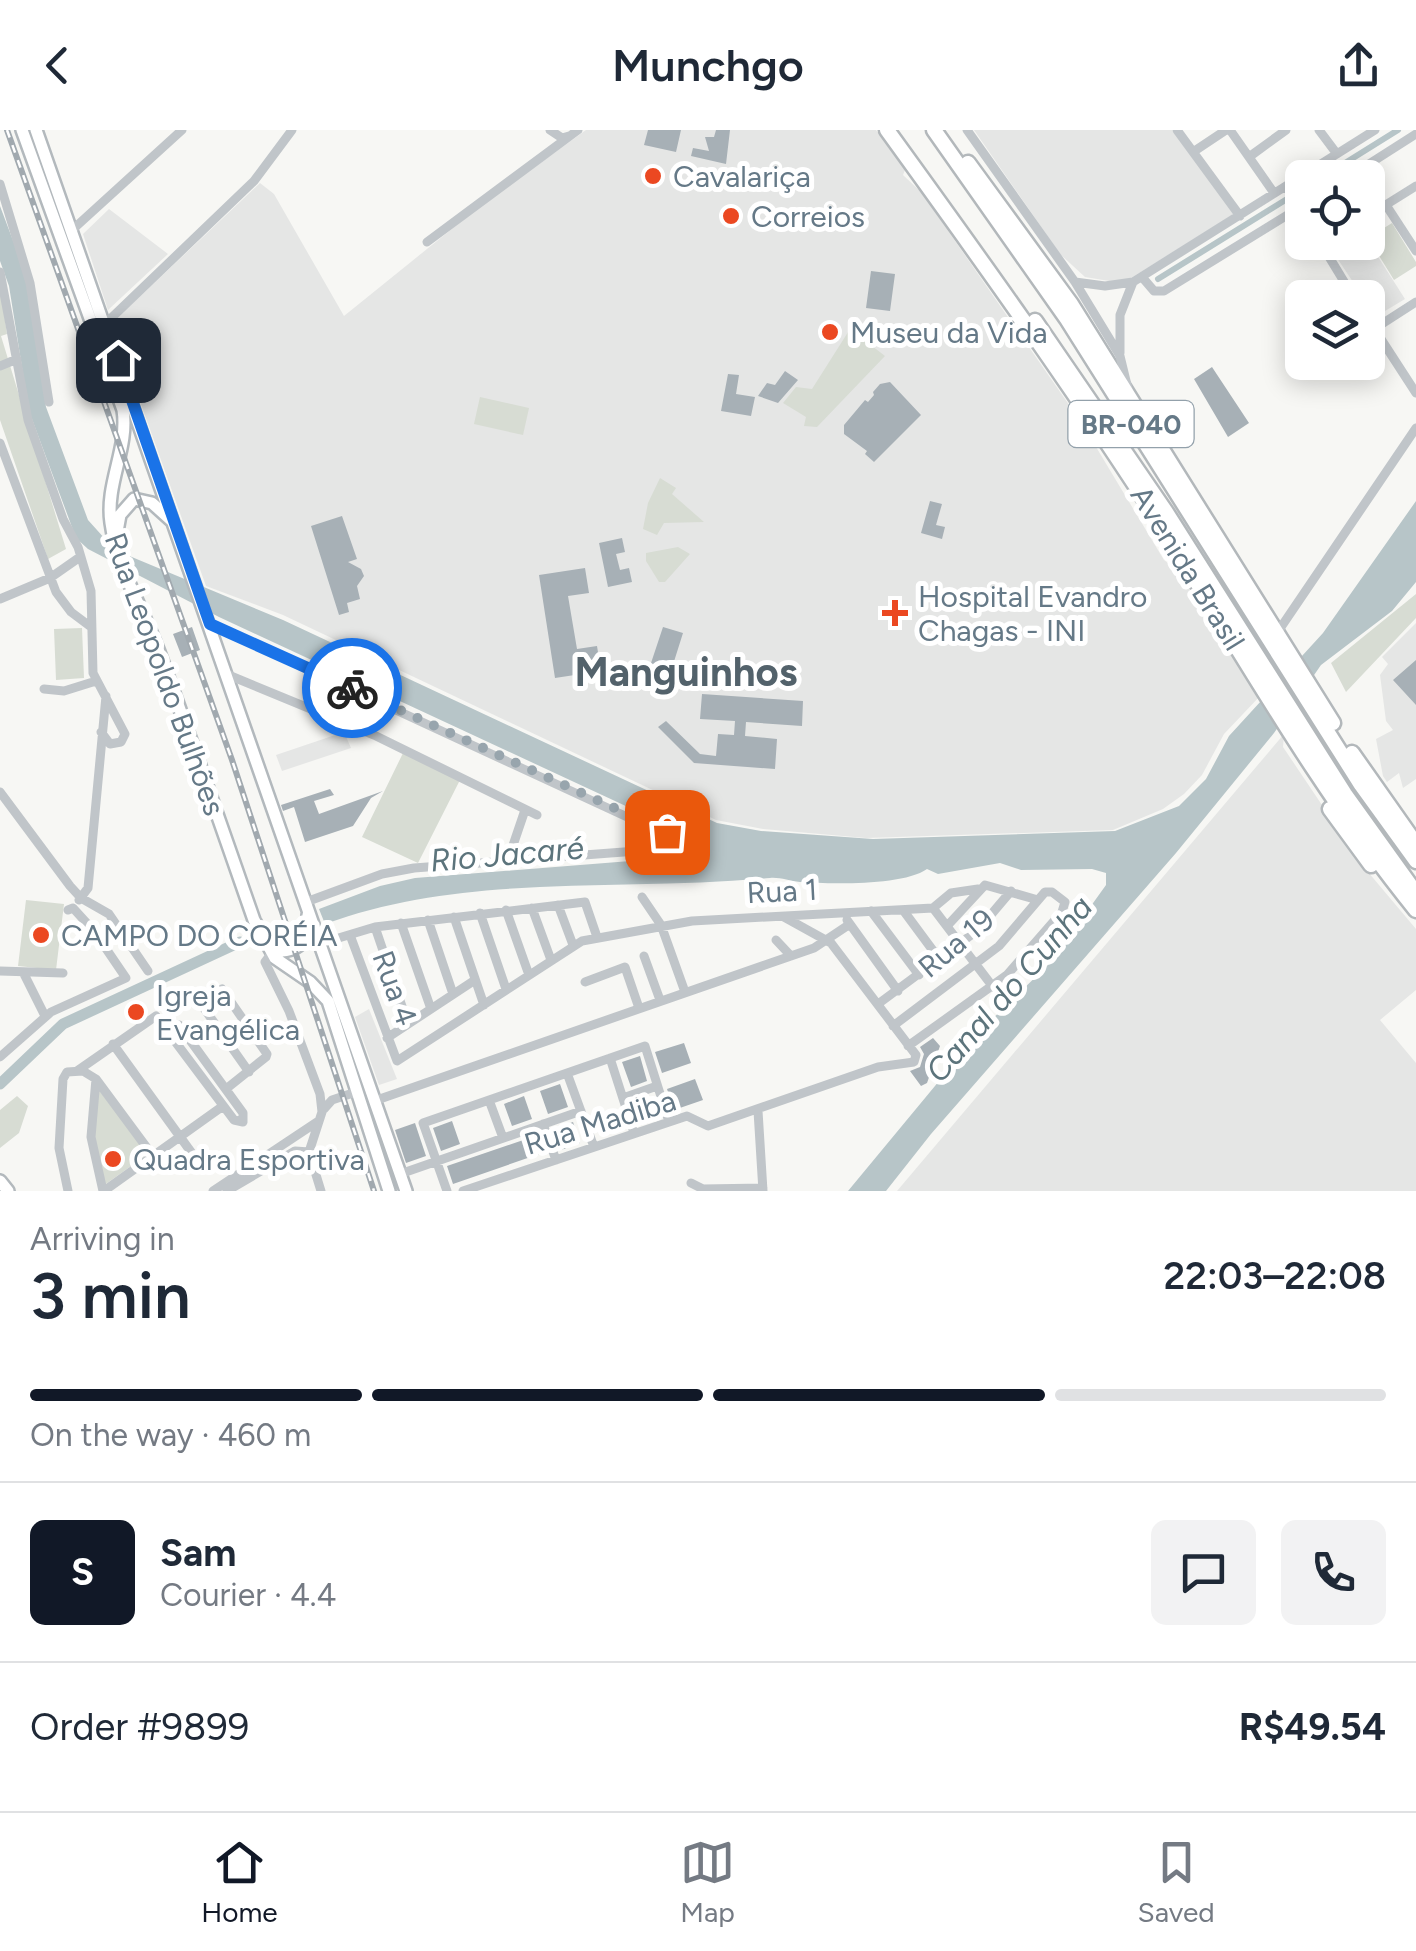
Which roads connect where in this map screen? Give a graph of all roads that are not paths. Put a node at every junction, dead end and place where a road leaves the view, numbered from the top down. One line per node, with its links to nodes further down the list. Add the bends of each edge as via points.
1 (50, 130): 15 (street)
2 (182, 130): 31 (street)
3 (292, 130): 40 (street, via 254,181)
4 (550, 130): 16 (street, via 562,138)
5 (887, 130): 58 (highway, Avenida Brasil)
6 (896, 130): 58 (highway, Avenida Brasil / BR-040, via 1079,380)
7 (934, 130): 33 (highway, Avenida Brasil / BR-040)
8 (944, 130): 27 (highway, Avenida Brasil)
9 (967, 130): 37 (street)
10 (1177, 130): 18 (street)
11 (1228, 130): 18 (street); 20 (street)
12 (1286, 130): 20 (street)
13 (1319, 130): 19 (street)
14 (1376, 130): 19 (street)
15 (31, 132): 31 (main road, Rua Leopoldo Bulhões); 51 (main road, Rua Leopoldo Bulhões, via 123,410 110,510)
16 (574, 132): 32 (street)
17 (1416, 134): 22 (street)
18 (1193, 152): 29 (street)
19 (1337, 154): 21 (street)
20 (1249, 157): 26 (street)
21 (1327, 160)
22 (1375, 160)
23 (0, 184): 46 (street, via 30,283)
24 (1416, 186): 28 (street)
25 (1285, 187): 26 (street)
26 (1274, 193): 29 (street)
27 (995, 196): 33 (highway); 47 (highway, Avenida Brasil)
28 (1386, 204): 34 (street)
29 (1240, 216): 36 (street)
30 (1285, 219): 36 (street, via 1164,291)
31 (71, 231): 40 (main road, Rua Leopoldo Bulhões)
32 (427, 242)
33 (1019, 248): 57 (highway, Avenida Brasil / BR-040)
34 (1416, 252)
35 (0, 272): 43 (street)
36 (1137, 279): 37 (street, via 1105,286); 42 (street, via 1120,316)
37 (1075, 282): 42 (street)
38 (1416, 302): 39 (street)
39 (1385, 322)
40 (106, 324): 50 (main road, Rua Leopoldo Bulhões)
41 (1385, 346): 45 (street)
42 (1120, 356): 47 (street)
43 (16, 359): 44 (street); 52 (street, via 28,420)
44 (0, 366)
45 (1416, 393)
46 (49, 402)
47 (1138, 414): 57 (highway, Avenida Brasil)
48 (1416, 428): 57 (street)
49 (0, 443): 53 (street)
50 (176, 526): 51 (main road, via 152,503 134,499 120,515); 55 (main road, Rua Leopoldo Bulhões)
51 (116, 546): 101 (main road, Rua Leopoldo Bulhões)
52 (80, 557): 53 (street); 56 (street, via 91,592)
53 (50, 578): 54 (street); 56 (street, via 60,598)
54 (0, 600)
55 (207, 618): 59 (main road, Rua Leopoldo Bulhões); 69 (street)
56 (91, 627): 60 (street)
57 (1279, 643): 63 (highway, Avenida Brasil / BR-040)
58 (1255, 664): 65 (highway, Avenida Brasil / BR-040)
59 (226, 674): 67 (street, via 374,735); 81 (main road, Rua Leopoldo Bulhões)
60 (96, 680): 61 (street); 62 (street)
61 (44, 690)
62 (106, 696): 64 (street); 64 (street, via 124,738 114,745)
63 (1326, 721): 70 (highway, Avenida Brasil); 73 (highway, Avenida Brasil / BR-040)
64 (100, 732): 79 (street, via 88,888)
65 (1297, 735): 76 (highway, Avenida Brasil / BR-040); 87 (highway, Avenida Brasil); 92 (highway, via 1334,816)
66 (0, 792): 79 (street)
67 (525, 810): 68 (street); 72 (street)
68 (536, 815)
69 (667, 832): 71 (street); 71 (street, via 692,846)
70 (1416, 844)
71 (660, 851): 72 (street)
72 (508, 860): 81 (street, via 400,870)
73 (1416, 861)
74 (978, 890): 75 (street, via 986,884); 83 (street, Rua 1, via 946,895); 97 (street)
75 (1011, 891): 77 (street); 105 (street)
76 (1416, 893)
77 (1042, 896): 112 (street, Rua 19); 121 (street, via 1061,898 1065,908)
78 (642, 897): 96 (street)
79 (81, 898): 113 (street, via 108,914); 131 (street, via 70,909 126,978)
80 (558, 904): 82 (street); 100 (street, via 585,902); 106 (street)
81 (307, 905): 101 (main road, via 308,936 300,946 282,951); 104 (main road, Rua Leopoldo Bulhões)
82 (532, 908): 84 (street); 110 (street)
83 (933, 908): 86 (street, Rua 1); 97 (street)
84 (506, 910): 88 (street); 117 (street)
85 (871, 910): 86 (street, Rua 1); 89 (street, Rua 1); 118 (street)
86 (903, 910): 111 (street)
87 (1416, 910)
88 (480, 913): 90 (street); 122 (street)
89 (842, 913): 91 (street, Rua 1); 95 (street)
90 (454, 916): 93 (street); 119 (street)
91 (782, 916): 96 (street, Rua 1); 103 (street)
92 (1416, 919)
93 (428, 920): 94 (street); 125 (street)
94 (401, 923): 98 (street); 130 (street)
95 (850, 924): 103 (street); 123 (street)
96 (661, 925): 100 (street, Rua 1); 124 (street)
97 (948, 925): 105 (street)
98 (375, 926): 99 (street); 133 (street)
99 (350, 935): 104 (street); 135 (street, Rua 4)
100 (597, 937): 106 (street, Rua 1)
101 (264, 938): 107 (main road, Rua Leopoldo Bulhões)
102 (776, 940): 109 (street)
103 (828, 941): 109 (street); 127 (street)
104 (322, 944): 150 (main road, Rua Leopoldo Bulhões)
105 (962, 944): 111 (street); 112 (street)
106 (573, 946): 110 (street, Rua 1)
107 (272, 954): 147 (main road, Rua Leopoldo Bulhões, via 328,1000); 154 (street, via 265,962 317,1081)
108 (644, 956): 126 (street)
109 (791, 956): 124 (street)
110 (550, 960): 117 (street, Rua 1)
111 (940, 960): 118 (street)
112 (978, 964): 121 (street); 134 (street, Rua 19)
113 (148, 971)
114 (0, 972): 115 (street)
115 (24, 972): 116 (street); 131 (street)
116 (63, 973)
117 (528, 974): 122 (street, Rua 1)
118 (919, 975): 123 (street)
119 (474, 980): 125 (street); 128 (street)
120 (585, 982): 129 (street, via 625,967)
121 (993, 987): 137 (street)
122 (506, 989): 128 (street, Rua 1)
123 (898, 991): 127 (street)
124 (685, 992): 126 (street)
125 (454, 994): 130 (street)
126 (660, 1000): 129 (street)
127 (878, 1004): 134 (street)
128 (484, 1005): 139 (street, Rua 1, via 401,1060)
129 (639, 1008): 150 (street)
130 (431, 1009): 133 (street)
131 (45, 1016): 138 (street)
132 (179, 1024): 146 (street)
133 (408, 1024): 135 (street)
134 (893, 1026): 137 (street)
135 (387, 1038): 139 (street, Rua 4)
136 (113, 1044): 141 (street); 151 (street, via 156,1016); 158 (street)
137 (908, 1046): 153 (street, Rua Madiba, via 916,1057 908,1065 878,1067)
138 (0, 1057)
139 (394, 1058)
140 (610, 1058): 143 (street); 145 (street, via 645,1046); 148 (street)
141 (77, 1071): 144 (street); 171 (street, via 64,1074 60,1108)
142 (248, 1072): 142 (street, via 202,1004 202,1000 226,990 266,1052); 146 (street)
143 (567, 1073): 149 (street); 152 (street)
144 (96, 1079): 162 (street); 172 (street, via 91,1137)
145 (656, 1086): 148 (street); 155 (street)
146 (226, 1089): 151 (street, via 243,1122)
147 (356, 1092): 154 (street, via 332,1100); 176 (main road, Rua Leopoldo Bulhões)
148 (623, 1098): 157 (street)
149 (490, 1100): 159 (street); 164 (street, via 423,1123)
150 (374, 1101): 166 (main road, Rua Leopoldo Bulhões)
151 (224, 1106): 158 (street)
152 (580, 1111): 156 (street); 160 (street)
153 (758, 1111): 155 (street, Rua Madiba, via 708,1126 690,1116); 169 (street)
154 (321, 1116): 161 (street); 173 (street)
155 (669, 1122): 157 (street, Rua Madiba)
156 (543, 1124): 159 (street); 163 (street)
157 (634, 1133): 160 (street, Rua Madiba)
158 (181, 1138): 162 (street); 165 (street)
159 (503, 1138): 164 (street)
160 (594, 1147): 163 (street, Rua Madiba)
161 (309, 1152): 174 (street, via 295,1151); 175 (street)
162 (152, 1156): 172 (street)
163 (556, 1160): 179 (street, Rua Madiba)
164 (437, 1162): 166 (street); 178 (street)
165 (198, 1163)
166 (400, 1174): 177 (main road, Rua Leopoldo Bulhões)
167 (0, 1181): 170 (main road)
168 (691, 1183): 169 (street)
169 (763, 1190)
170 (8, 1191)
171 (68, 1191)
172 (104, 1191)
173 (213, 1191)
174 (227, 1191)
175 (321, 1191)
176 (388, 1191)
177 (406, 1191)
178 (447, 1191)
179 (463, 1191)

